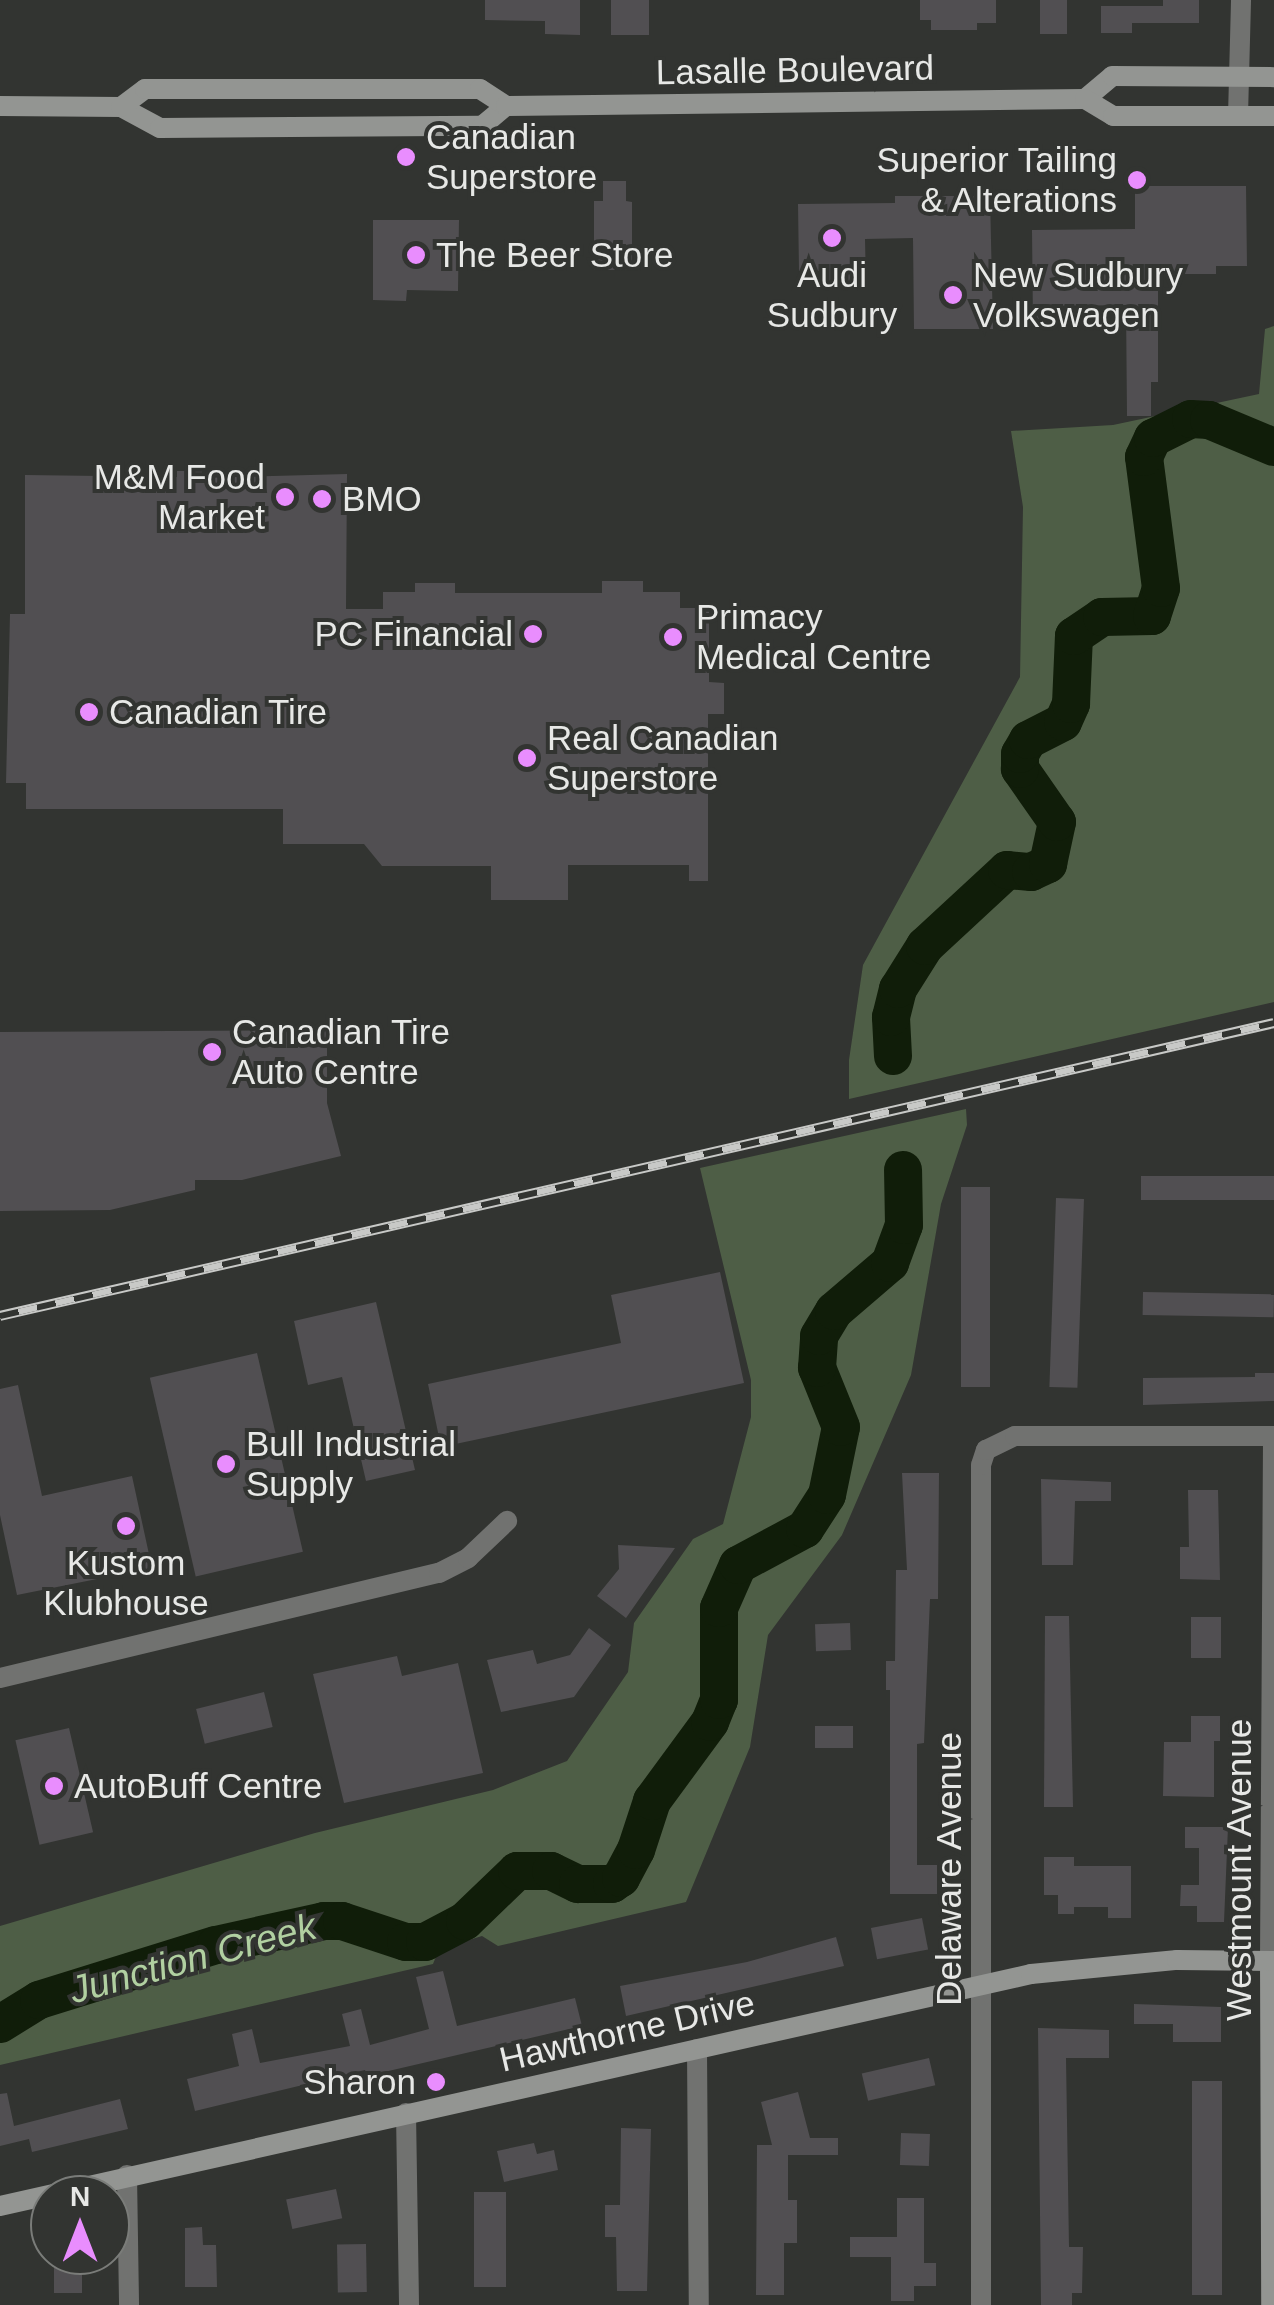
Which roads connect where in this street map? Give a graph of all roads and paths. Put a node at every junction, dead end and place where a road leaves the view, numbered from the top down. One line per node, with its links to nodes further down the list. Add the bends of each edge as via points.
1 (1241, 0): 2 (street)
2 (1238, 76): 3 (main road, Lasalle Boulevard); 4 (main road, Lasalle Boulevard, via 1112,76); 8 (street)
3 (1274, 77)
4 (1085, 100): 7 (main road, Lasalle Boulevard); 8 (main road, Lasalle Boulevard, via 1113,116)
5 (0, 106): 6 (main road, Lasalle Boulevard)
6 (121, 106): 7 (main road, Lasalle Boulevard, via 146,89 480,89); 7 (main road, Lasalle Boulevard, via 160,128 482,126)
7 (506, 106)
8 (1238, 116): 9 (main road, Lasalle Boulevard)
9 (1274, 116)
10 (1274, 1436): 13 (street, Westmount Avenue); 14 (street, Delaware Avenue, via 1053,1434 1000,1440 986,1450 980,1478)
11 (507, 1521): 12 (street, via 468,1558 440,1572)
12 (0, 1678)
13 (1272, 1961): 14 (main road, Hawthorne Drive, via 1101,1964); 25 (main road, Westmount Avenue)
14 (982, 1985): 15 (main road, Hawthorne Drive); 24 (street, Delaware Avenue)
15 (697, 2048): 16 (main road, Hawthorne Drive); 23 (street)
16 (406, 2113): 17 (main road, Hawthorne Drive); 22 (street)
17 (127, 2175)
18 (30, 2199): 19 (main road, Hawthorne Drive)
19 (0, 2206)
20 (128, 2275): 21 (street)
21 (128, 2305)
22 (409, 2305)
23 (699, 2305)
24 (981, 2305)
25 (1270, 2305)

